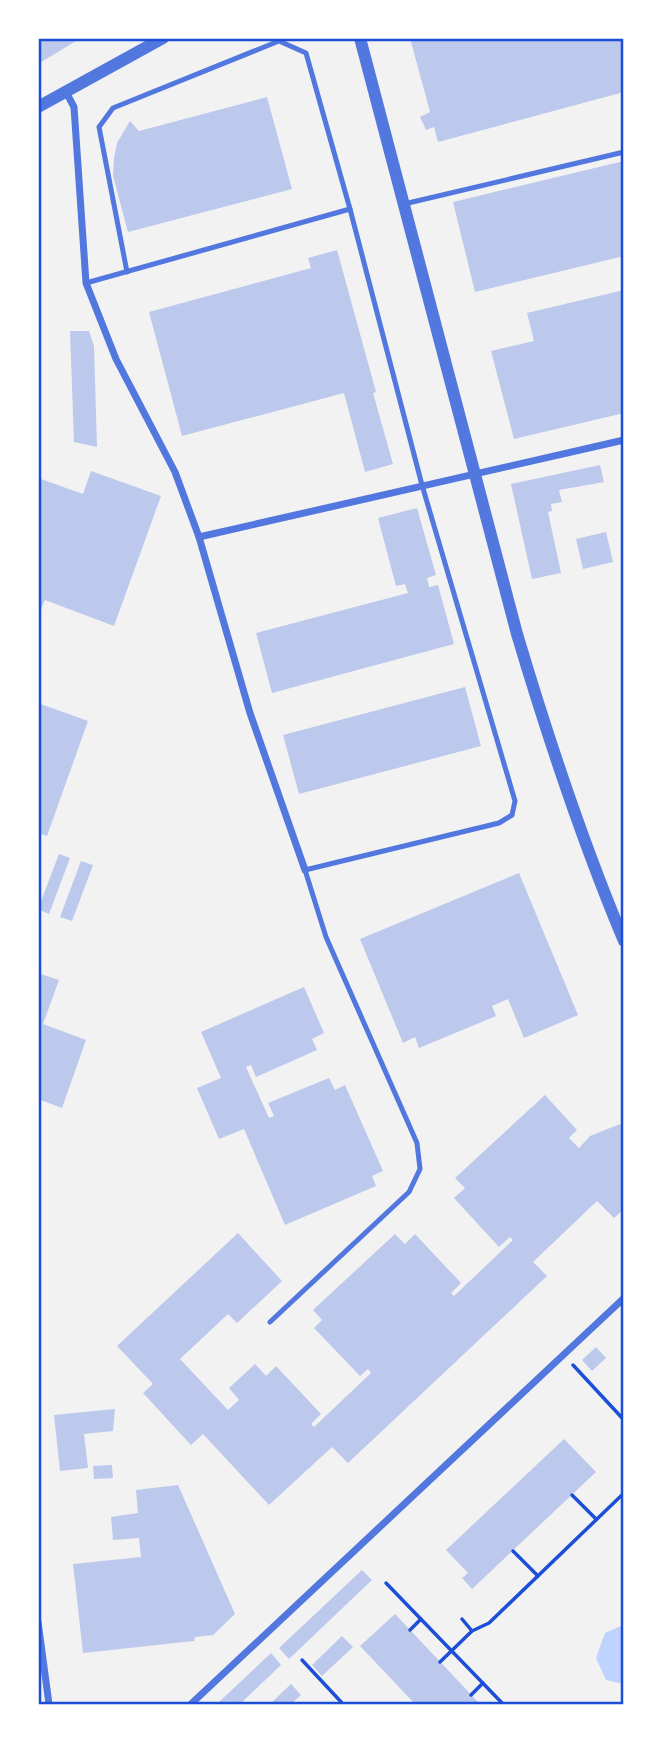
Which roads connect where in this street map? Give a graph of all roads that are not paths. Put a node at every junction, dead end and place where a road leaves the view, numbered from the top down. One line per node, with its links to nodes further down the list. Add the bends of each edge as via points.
1 (163, 38): 3 (street)
2 (360, 38): 6 (street)
3 (66, 92): 4 (street); 9 (street, via 74,107)
4 (38, 107)
5 (624, 152): 6 (lane)
6 (404, 204): 11 (street)
7 (350, 209): 8 (lane); 8 (lane, via 306,53 279,41 113,108 99,127); 12 (lane)
8 (127, 272): 9 (lane)
9 (86, 283): 13 (street, via 116,359 175,472)
10 (624, 440): 11 (street)
11 (474, 475): 12 (street); 15 (street, via 543,722)
12 (422, 485): 13 (street); 14 (lane, via 515,801 512,815 499,823)
13 (199, 537): 14 (street, via 250,713)
14 (305, 870): 17 (lane, via 326,937 417,1143 420,1169 409,1192)
15 (624, 941)
16 (624, 1298): 20 (street)
17 (270, 1322)
18 (38, 1622): 19 (street)
19 (49, 1704)
20 (191, 1704)

